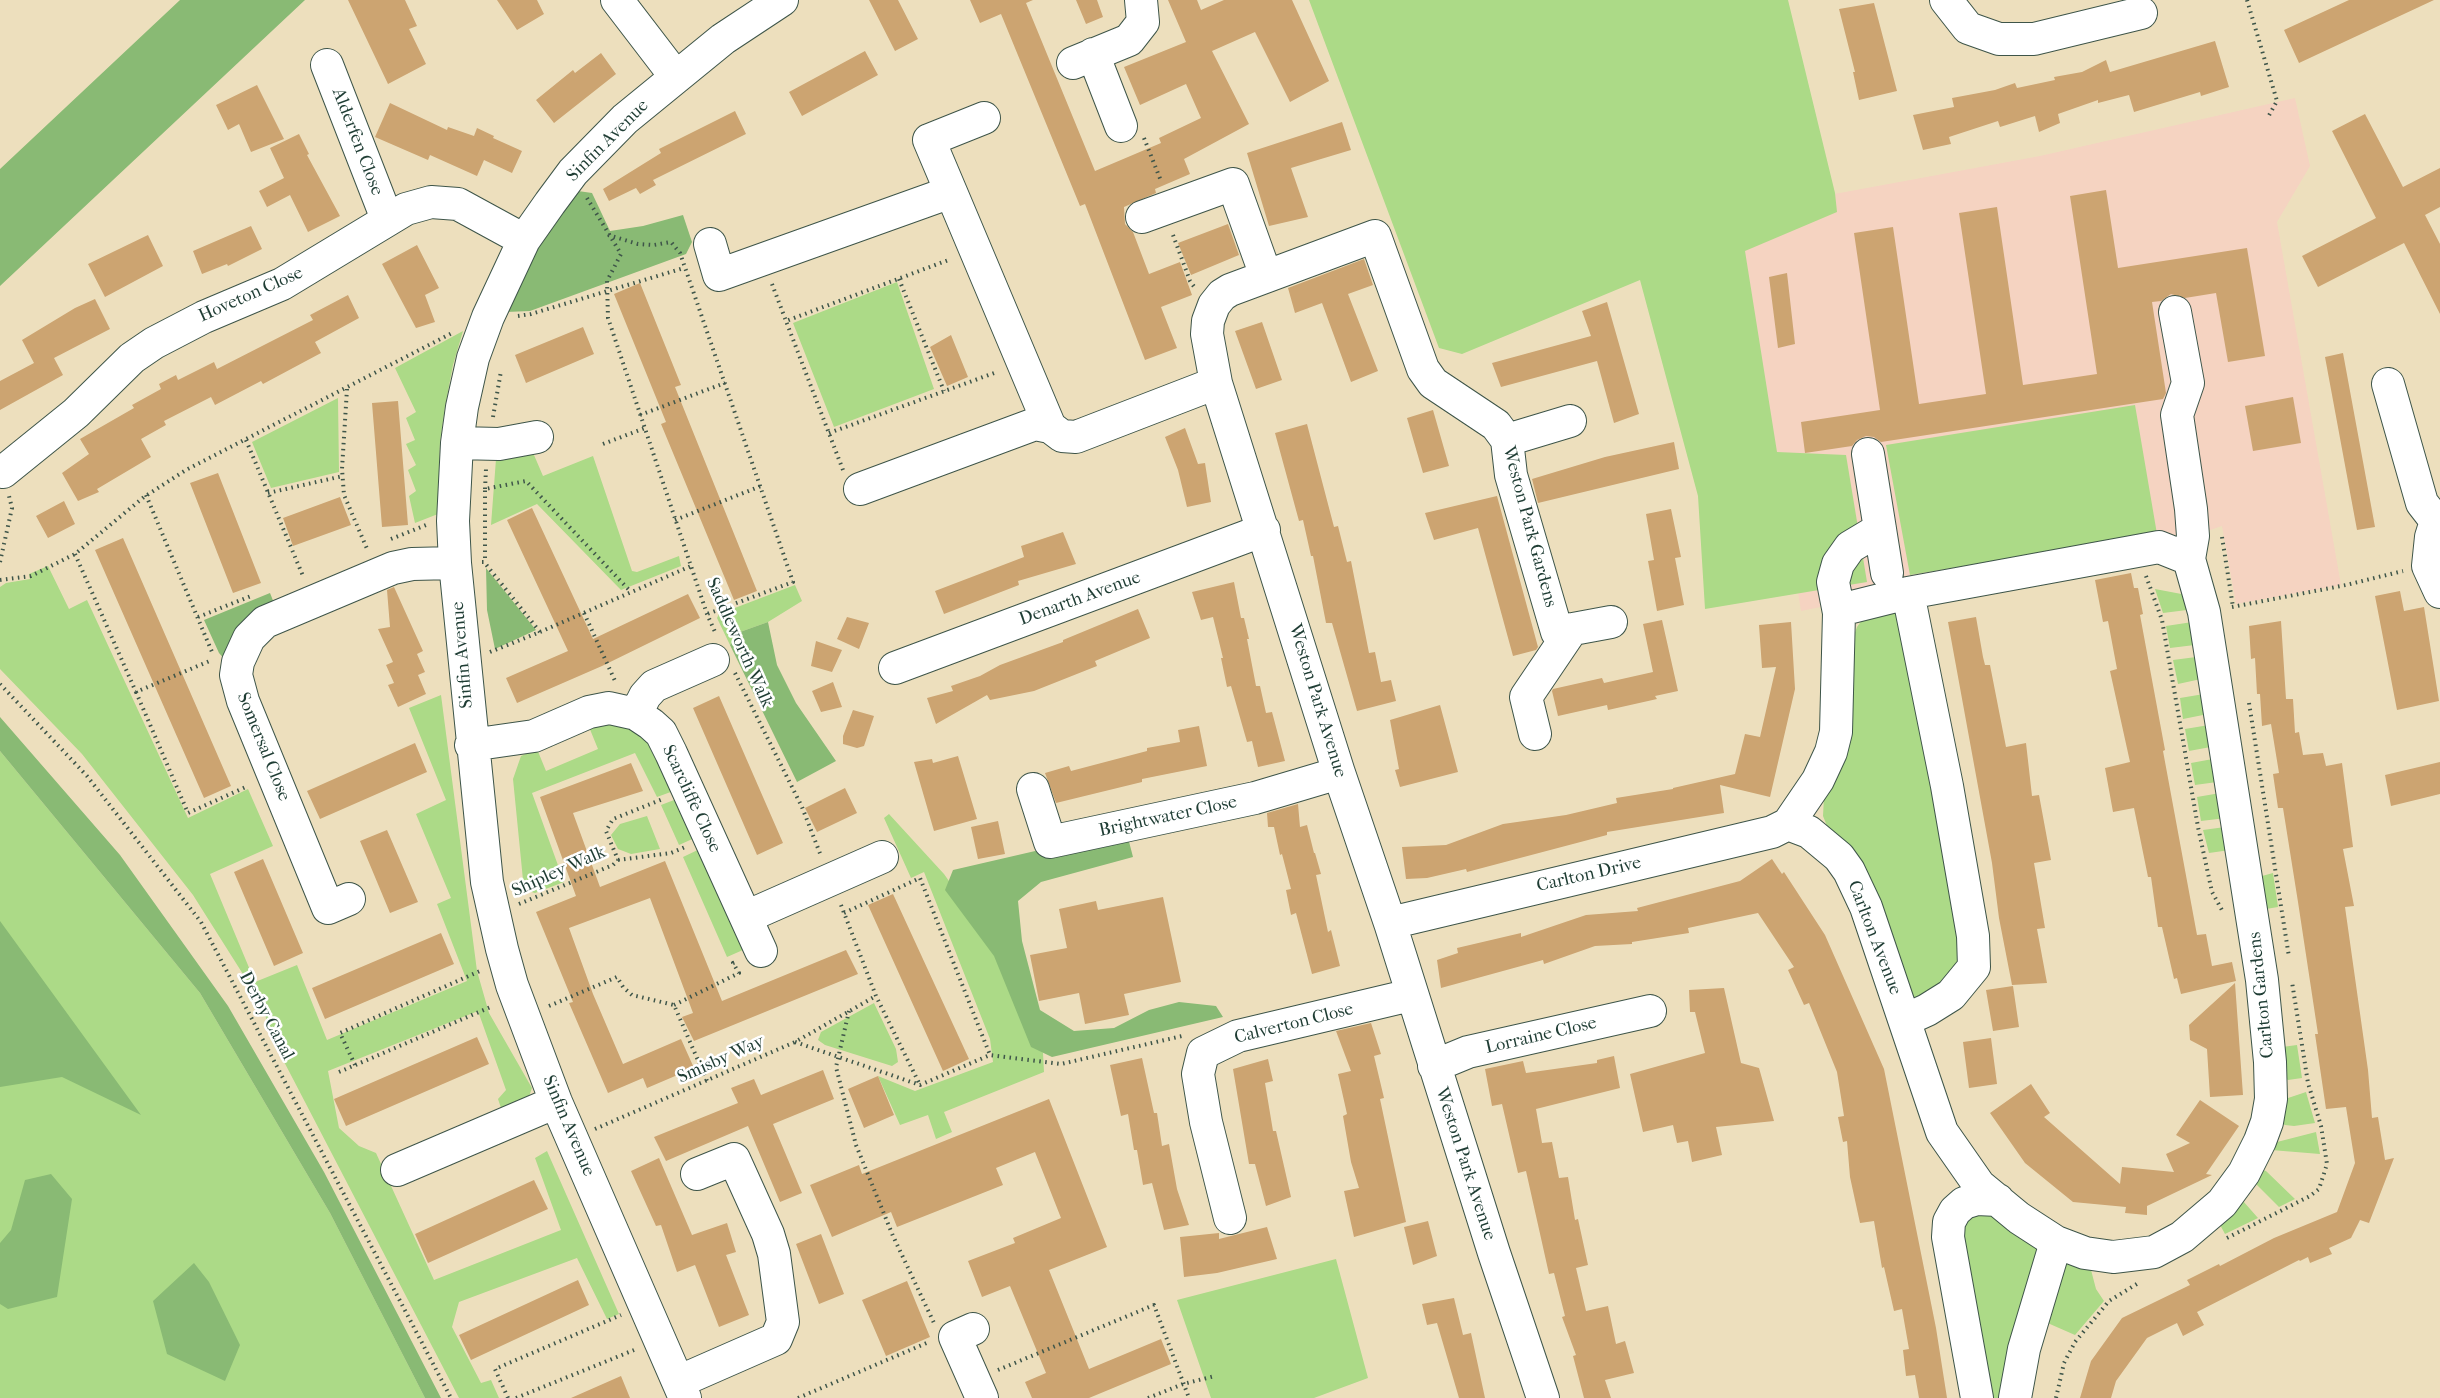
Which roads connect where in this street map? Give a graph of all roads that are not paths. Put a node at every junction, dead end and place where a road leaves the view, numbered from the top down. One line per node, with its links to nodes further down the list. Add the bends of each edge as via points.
1 (617, 0): 7 (street)
2 (782, 0): 7 (street, Sinfin Avenue, via 723,39)
3 (1141, 0): 9 (street, via 1143,22 1129,40 1083,59)
4 (1946, 0): 5 (street, via 1968,28 1999,39 2034,39)
5 (2141, 13)
6 (327, 65): 12 (street, Alderfen Close)
7 (676, 77): 13 (street, Sinfin Avenue, via 626,119 573,172)
8 (984, 118): 10 (street, via 929,140)
9 (1121, 126)
10 (951, 192): 14 (street, via 719,275); 20 (street)
11 (1142, 217): 15 (street, via 1233,184)
12 (387, 219): 13 (street, Hoveton Close, via 418,204 449,202 468,207); 25 (street, Hoveton Close, via 282,284 154,343)
13 (524, 240): 23 (street, Sinfin Avenue, via 473,358)
14 (710, 244)
15 (1266, 276): 17 (street, Weston Park Avenue, via 1222,295 1211,311 1207,334); 22 (street, Weston Park Gardens, via 1375,236 1423,369 1433,383 1496,425)
16 (2175, 312): 30 (street, via 2188,383 2177,415 2191,509 2193,536)
17 (1216, 383): 20 (street, via 1076,437 1062,436); 29 (street, Weston Park Avenue)
18 (2388, 384): 27 (street, via 2422,503)
19 (1570, 421): 22 (street)
20 (1050, 427): 26 (street, via 1035,424)
21 (537, 437): 23 (street, via 509,443)
22 (1507, 440): 36 (street, Weston Park Gardens, via 1511,475 1557,632)
23 (457, 443): 31 (street, Sinfin Avenue, via 453,521)
24 (1868, 454): 28 (street, Carlton Avenue)
25 (3, 472)
26 (860, 489)
27 (2438, 519): 32 (street, via 2431,537)
28 (1880, 529): 33 (street, Carlton Avenue); 34 (street, via 1850,547 1838,564 1833,582)
29 (1264, 530): 38 (street, Denarth Avenue); 42 (street, Weston Park Avenue)
30 (2189, 560): 33 (street, via 2159,547); 59 (street, Carlton Gardens, via 2202,603 2263,987 2270,1062 2267,1122 2244,1173 2222,1203 2182,1237 2148,1253 2113,1257 2085,1253)
31 (470, 563): 41 (street, Sinfin Avenue, via 463,654); 46 (street, Somersal Close, via 393,567 370,555 265,622 243,649 236,675 238,687 328,908)
32 (2434, 579)
33 (1898, 583): 34 (street); 52 (street, Carlton Avenue, via 1947,786 1973,936 1974,967 1951,995)
34 (1839, 613): 44 (street, via 1836,732 1818,780)
35 (1611, 622): 36 (street)
36 (1572, 629): 40 (street, via 1526,697)
37 (720, 654): 39 (street, via 654,686)
38 (896, 668)
39 (632, 712): 41 (street, via 609,708 534,736); 47 (street, Scarcliffe Close, via 661,733)
40 (1535, 734)
41 (471, 745): 54 (street, Sinfin Avenue, via 487,882 505,962)
42 (1339, 773): 43 (street, Brightwater Close, via 1255,798 1050,842); 48 (street, Weston Park Avenue)
43 (1033, 789)
44 (1788, 824): 48 (street, Carlton Drive, via 1772,832); 52 (street, Carlton Avenue, via 1809,832 1839,857 1849,871 1866,907)
45 (882, 857): 47 (street)
46 (349, 899)
47 (746, 917): 49 (street, Scarcliffe Close)
48 (1390, 923): 50 (street, Weston Park Avenue)
49 (761, 951)
50 (1411, 995): 53 (street, Weston Park Avenue); 58 (street, Calverton Close, via 1238,1036 1203,1053 1198,1074)
51 (1650, 1011): 53 (street, Lorraine Close, via 1467,1052)
52 (1905, 1020): 57 (street, Carlton Avenue, via 1942,1132 1979,1185)
53 (1434, 1066): 63 (street, Weston Park Avenue)
54 (556, 1102): 55 (street); 62 (street, Sinfin Avenue)
55 (397, 1170)
56 (697, 1174): 62 (street, via 734,1159 768,1234 783,1322 776,1339)
57 (1998, 1200): 59 (street, Carlton Avenue); 64 (street, via 1964,1203 1949,1222 1948,1237)
58 (1230, 1218)
59 (2056, 1242): 65 (street, via 2024,1349)
60 (956, 1334): 61 (street)
61 (978, 1389)
62 (681, 1390)
63 (1543, 1398)
64 (1977, 1398)
65 (2015, 1398)

